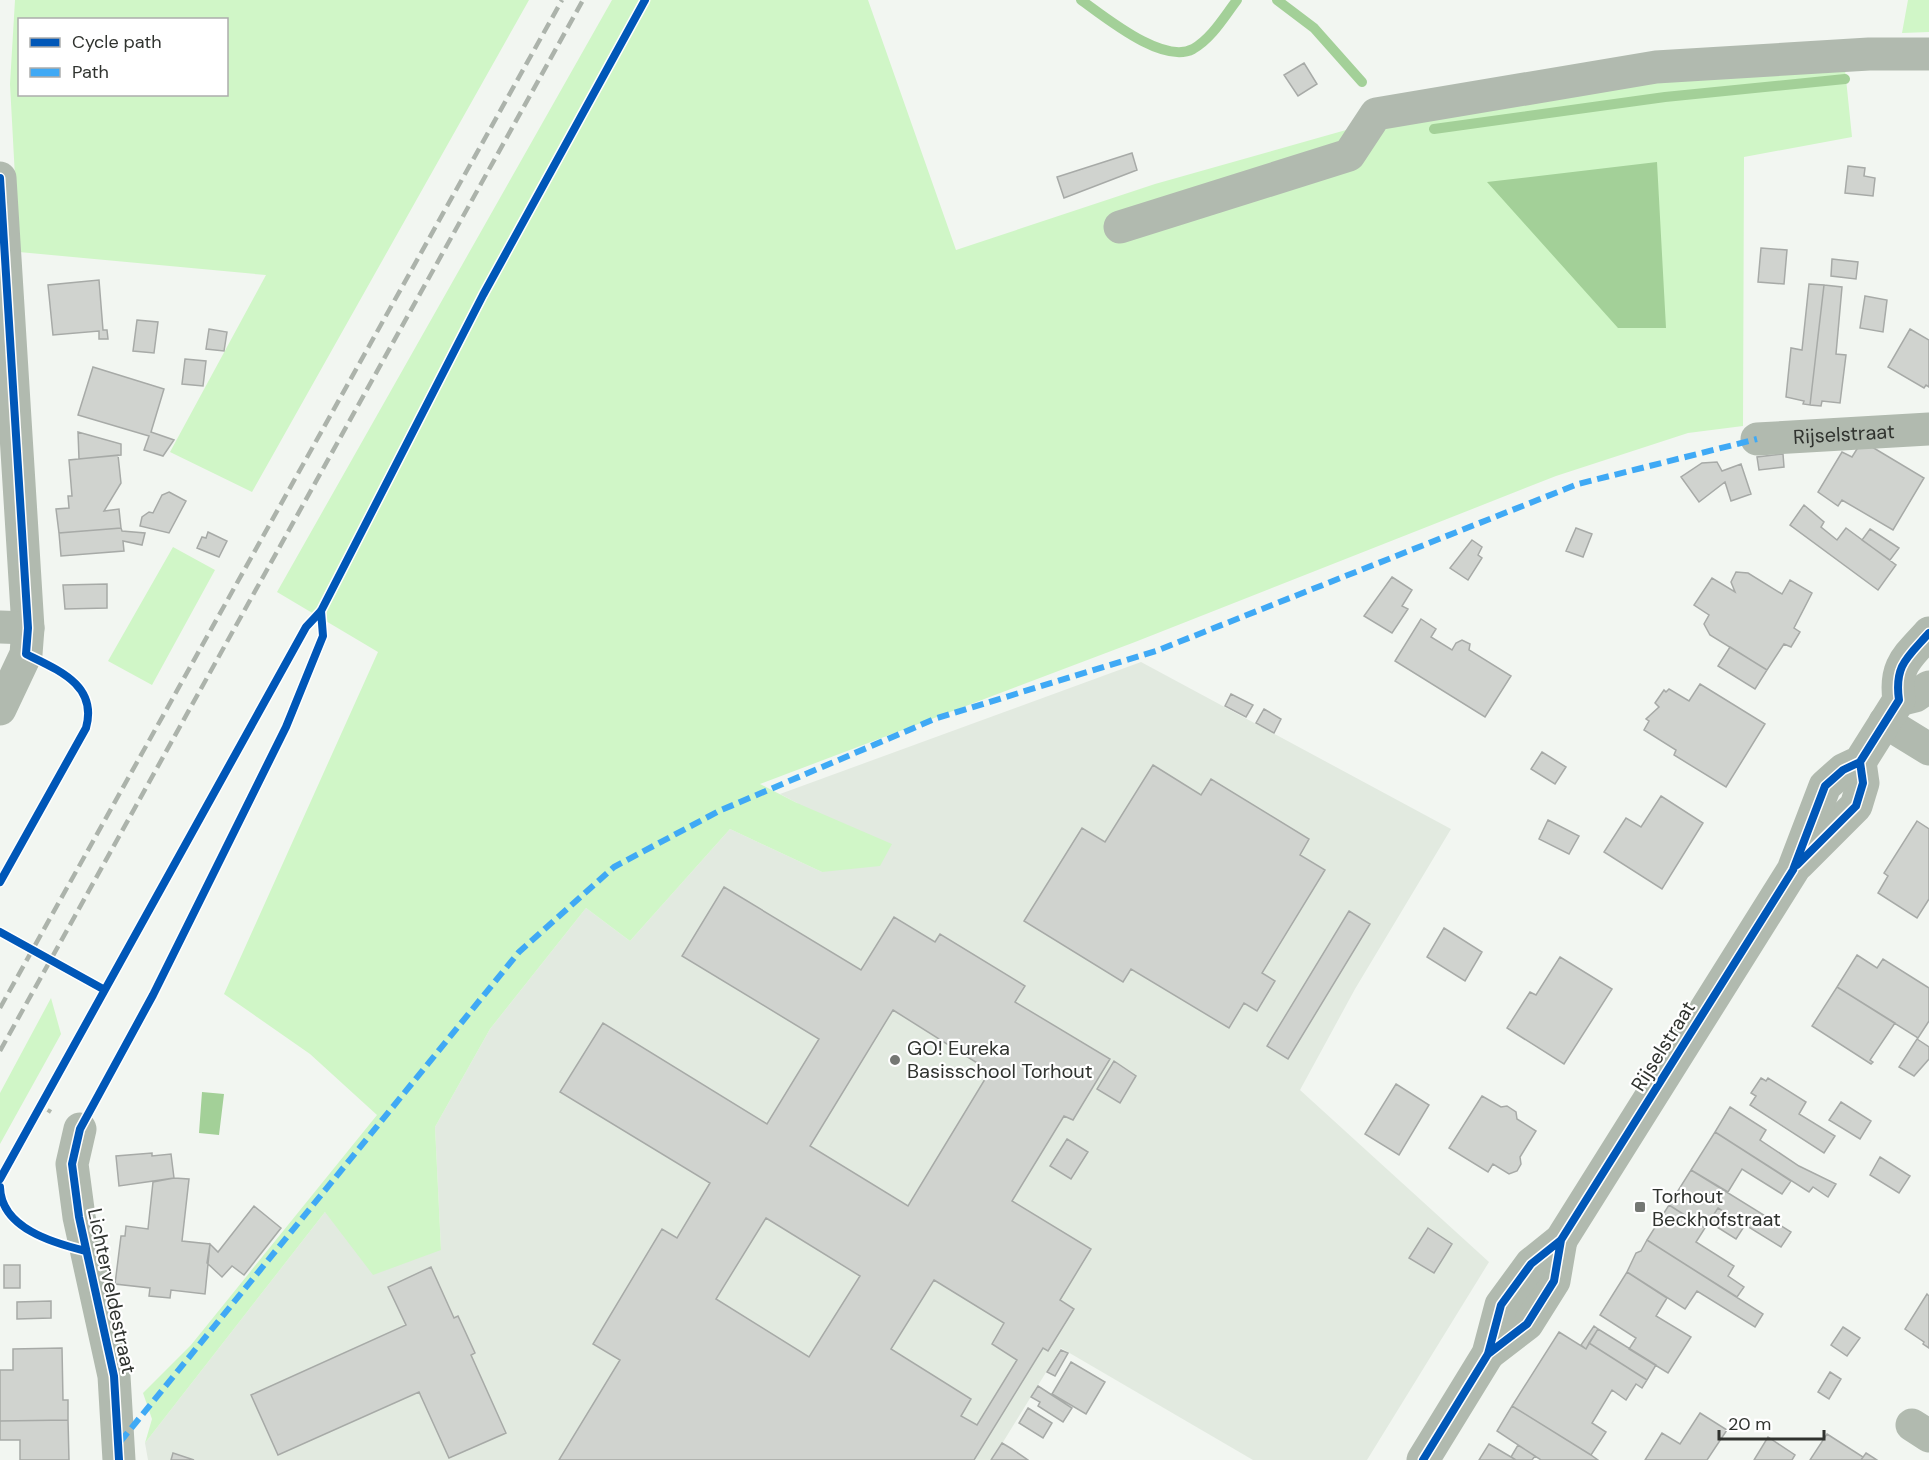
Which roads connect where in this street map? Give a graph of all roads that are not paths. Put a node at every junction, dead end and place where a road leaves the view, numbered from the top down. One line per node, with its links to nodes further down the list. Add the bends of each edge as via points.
1 (1929, 54): 3 (street, via 1656,67 1376,114 1349,155)
2 (0, 178): 6 (street)
3 (1120, 227)
4 (1929, 429): 5 (street, Rijselstraat)
5 (1757, 439)
6 (14, 627): 9 (street, via 26,654)
7 (1929, 633): 10 (street, via 1899,668)
8 (1929, 687): 10 (street)
9 (0, 709)
10 (1892, 711): 11 (street); 14 (street, Rijselstraat, via 1860,762 1863,783 1856,806 1793,870 1561,1240 1554,1281 1527,1324 1488,1354)
11 (1929, 749)
12 (80, 1129): 13 (street, Lichterveldestraat, via 72,1164 79,1217 114,1376)
13 (119, 1460)
14 (1423, 1460)

